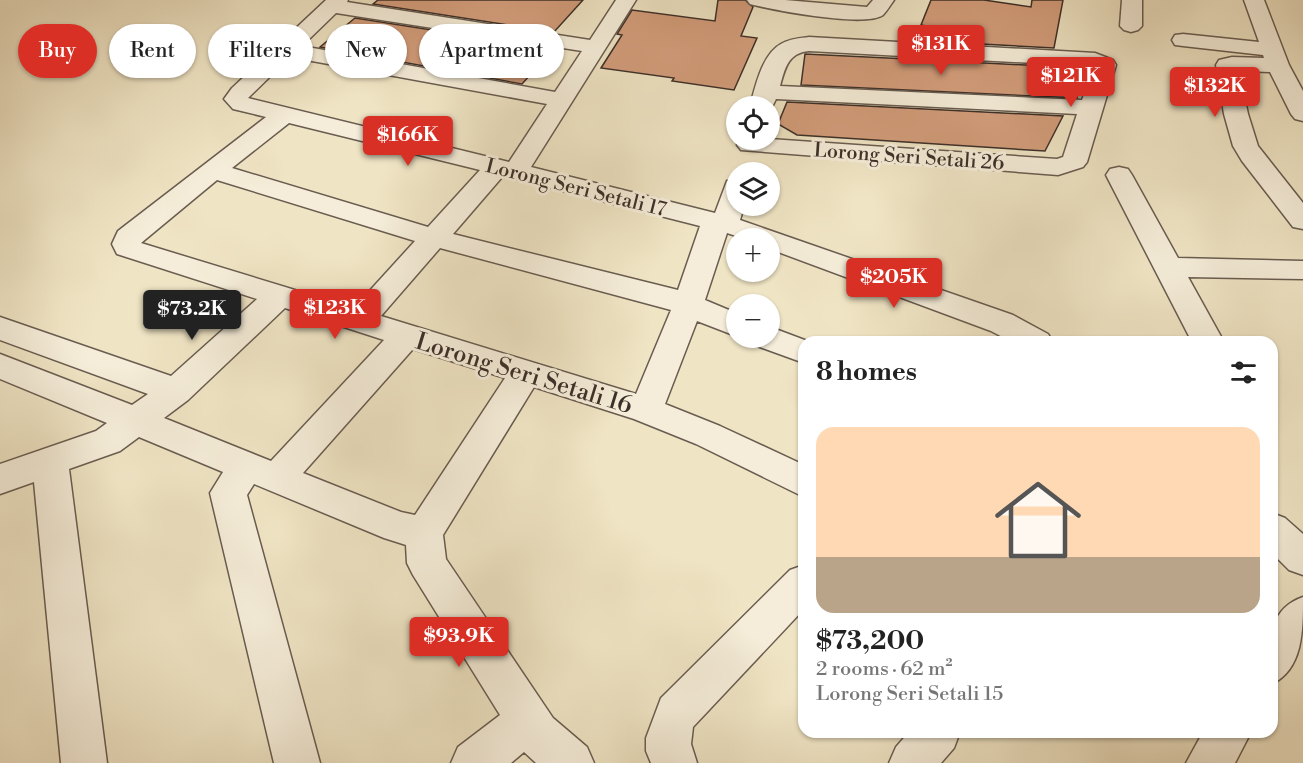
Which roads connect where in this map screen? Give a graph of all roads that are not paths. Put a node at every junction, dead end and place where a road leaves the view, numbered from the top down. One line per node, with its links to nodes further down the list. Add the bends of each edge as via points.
1 (626, 0): 10 (street)
2 (757, 0): 6 (street, via 798,9 868,13)
3 (1132, 0): 8 (street)
4 (1254, 0): 12 (street)
5 (335, 3): 7 (street, Lorong Seri Setali 17); 10 (street)
6 (880, 5)
7 (313, 24)
8 (1131, 26)
9 (1183, 40): 12 (street)
10 (595, 47): 15 (street)
11 (313, 55): 15 (street)
12 (1285, 71): 18 (street); 25 (street, via 1227,65 1239,133 1245,146)
13 (256, 78): 19 (street, Lorong Seri Setali 17, via 236,99 241,104)
14 (766, 96): 17 (street, via 778,58 794,46 809,44 1102,62 1105,65)
15 (561, 100): 21 (street)
16 (780, 100): 17 (street)
17 (1093, 108): 20 (street, Lorong Seri Setali 26, via 1074,162 1068,165)
18 (1303, 114)
19 (283, 116): 21 (street, Lorong Seri Setali 17); 22 (street, Lorong Seri Setali 16)
20 (780, 144)
21 (507, 169): 26 (street, Lorong Seri Setali 17); 28 (street)
22 (214, 171): 28 (street); 32 (street, Lorong Seri Setali 16, via 128,237 127,248)
23 (1119, 175): 30 (street)
24 (726, 210): 26 (street)
25 (1303, 221)
26 (720, 224): 27 (street, Lorong Seri Setali 17); 33 (street)
27 (733, 228)
28 (434, 237): 33 (street); 35 (street)
29 (780, 243): 38 (street, Lorong Seri Setali 17, via 1002,323)
30 (1169, 267): 31 (street); 39 (street)
31 (1303, 270)
32 (278, 297): 35 (street, Lorong Seri Setali 16); 44 (street)
33 (688, 305): 34 (street); 45 (street)
34 (726, 321)
35 (359, 322): 37 (street, Lorong Seri Setali 16)
36 (0, 328): 44 (street)
37 (405, 336): 43 (street, Lorong Seri Setali 16); 48 (street)
38 (1026, 336)
39 (1205, 336)
40 (780, 343): 41 (street)
41 (798, 350)
42 (0, 366): 46 (street)
43 (526, 373): 45 (street, Lorong Seri Setali 16); 51 (street)
44 (176, 391): 46 (street)
45 (646, 410): 50 (street, Lorong Seri Setali 16)
46 (137, 422): 47 (street, via 108,441); 48 (street)
47 (50, 463): 49 (street); 60 (street)
48 (262, 472): 51 (street, via 397,527); 61 (street, via 228,493)
49 (0, 479)
50 (798, 479)
51 (424, 533): 57 (street, via 427,563)
52 (1278, 535): 53 (street)
53 (1303, 558)
54 (798, 588): 64 (street, via 677,712 670,728 669,754)
55 (1303, 615): 56 (street)
56 (1278, 655)
57 (529, 721): 62 (street); 63 (street, via 537,734)
58 (933, 738): 65 (street)
59 (1225, 738): 66 (street)
60 (84, 763)
61 (297, 763)
62 (474, 763)
63 (571, 763)
64 (674, 763)
65 (912, 763)
66 (1209, 763)

